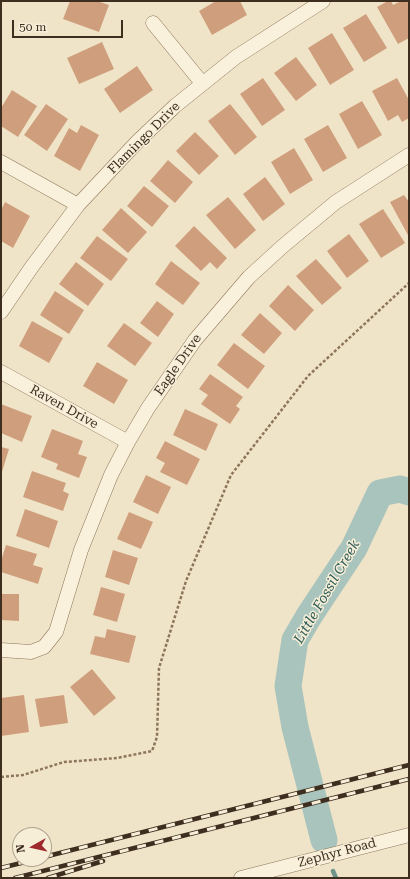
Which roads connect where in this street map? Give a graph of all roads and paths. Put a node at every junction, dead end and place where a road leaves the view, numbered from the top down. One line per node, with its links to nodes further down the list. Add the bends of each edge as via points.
1 (323, 1): 3 (street, Flamingo Drive, via 262,39)
2 (153, 23): 3 (street)
3 (202, 83): 6 (street, Flamingo Drive, via 138,141)
4 (409, 155): 10 (street, Eagle Drive, via 336,202 249,277 195,340)
5 (1, 162): 6 (street)
6 (78, 205): 8 (street, Flamingo Drive, via 30,268)
7 (409, 283): 12 (path, via 308,376 231,475 186,580 159,668 157,737 152,751 117,758 64,762 23,775)
8 (1, 312)
9 (1, 372): 10 (street, Raven Drive)
10 (128, 442): 11 (street, Eagle Drive, via 83,543 56,632 44,647 31,652)
11 (1, 650)
12 (1, 777)
13 (409, 836): 14 (street, Zephyr Road)
14 (242, 878)

